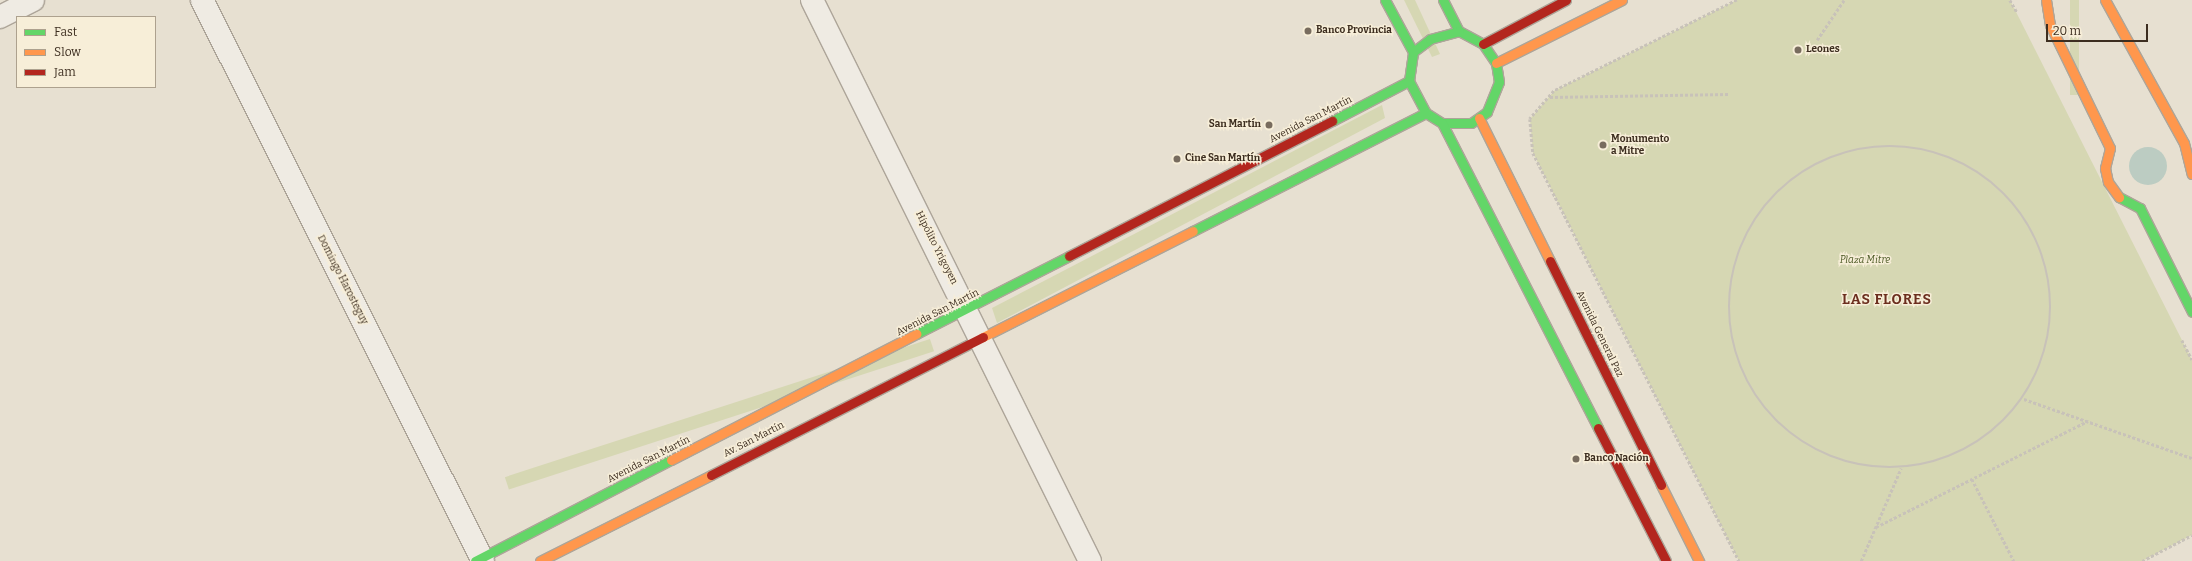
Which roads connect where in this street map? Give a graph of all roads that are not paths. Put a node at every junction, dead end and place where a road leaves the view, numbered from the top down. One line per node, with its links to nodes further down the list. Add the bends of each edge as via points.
1 (33, 0): 10 (street)
2 (202, 0): 23 (street, Domingo Harosteguy)
3 (812, 0): 20 (street, Hipólito Yrigoyen)
4 (1385, 0): 13 (main road)
5 (1443, 0): 11 (main road)
6 (1566, 0): 12 (main road)
7 (1622, 0): 14 (main road)
8 (2046, 0): 21 (main road, via 2050,26 2110,148 2105,168 2108,182 2116,194 2140,208)
9 (2105, 0): 19 (main road, via 2184,143)
10 (0, 16)
11 (1459, 31): 12 (main road); 13 (main road, via 1430,38)
12 (1483, 44): 14 (main road)
13 (1413, 52): 15 (main road)
14 (1496, 63): 17 (main road, via 1499,82 1495,98)
15 (1408, 81): 16 (main road); 20 (main road, Avenida San Martín)
16 (1426, 113): 18 (main road); 22 (main road)
17 (1479, 118): 18 (main road, via 1471,123); 27 (main road, Avenida General Paz)
18 (1442, 123): 26 (main road)
19 (2192, 174)
20 (967, 311): 22 (street, Hipólito Yrigoyen); 23 (main road, Avenida San Martín)
21 (2192, 312)
22 (979, 339): 24 (main road, Av. San Martín); 25 (street, Hipólito Yrigoyen)
23 (480, 560)
24 (540, 561)
25 (1090, 561)
26 (1666, 561)
27 (1699, 561)

